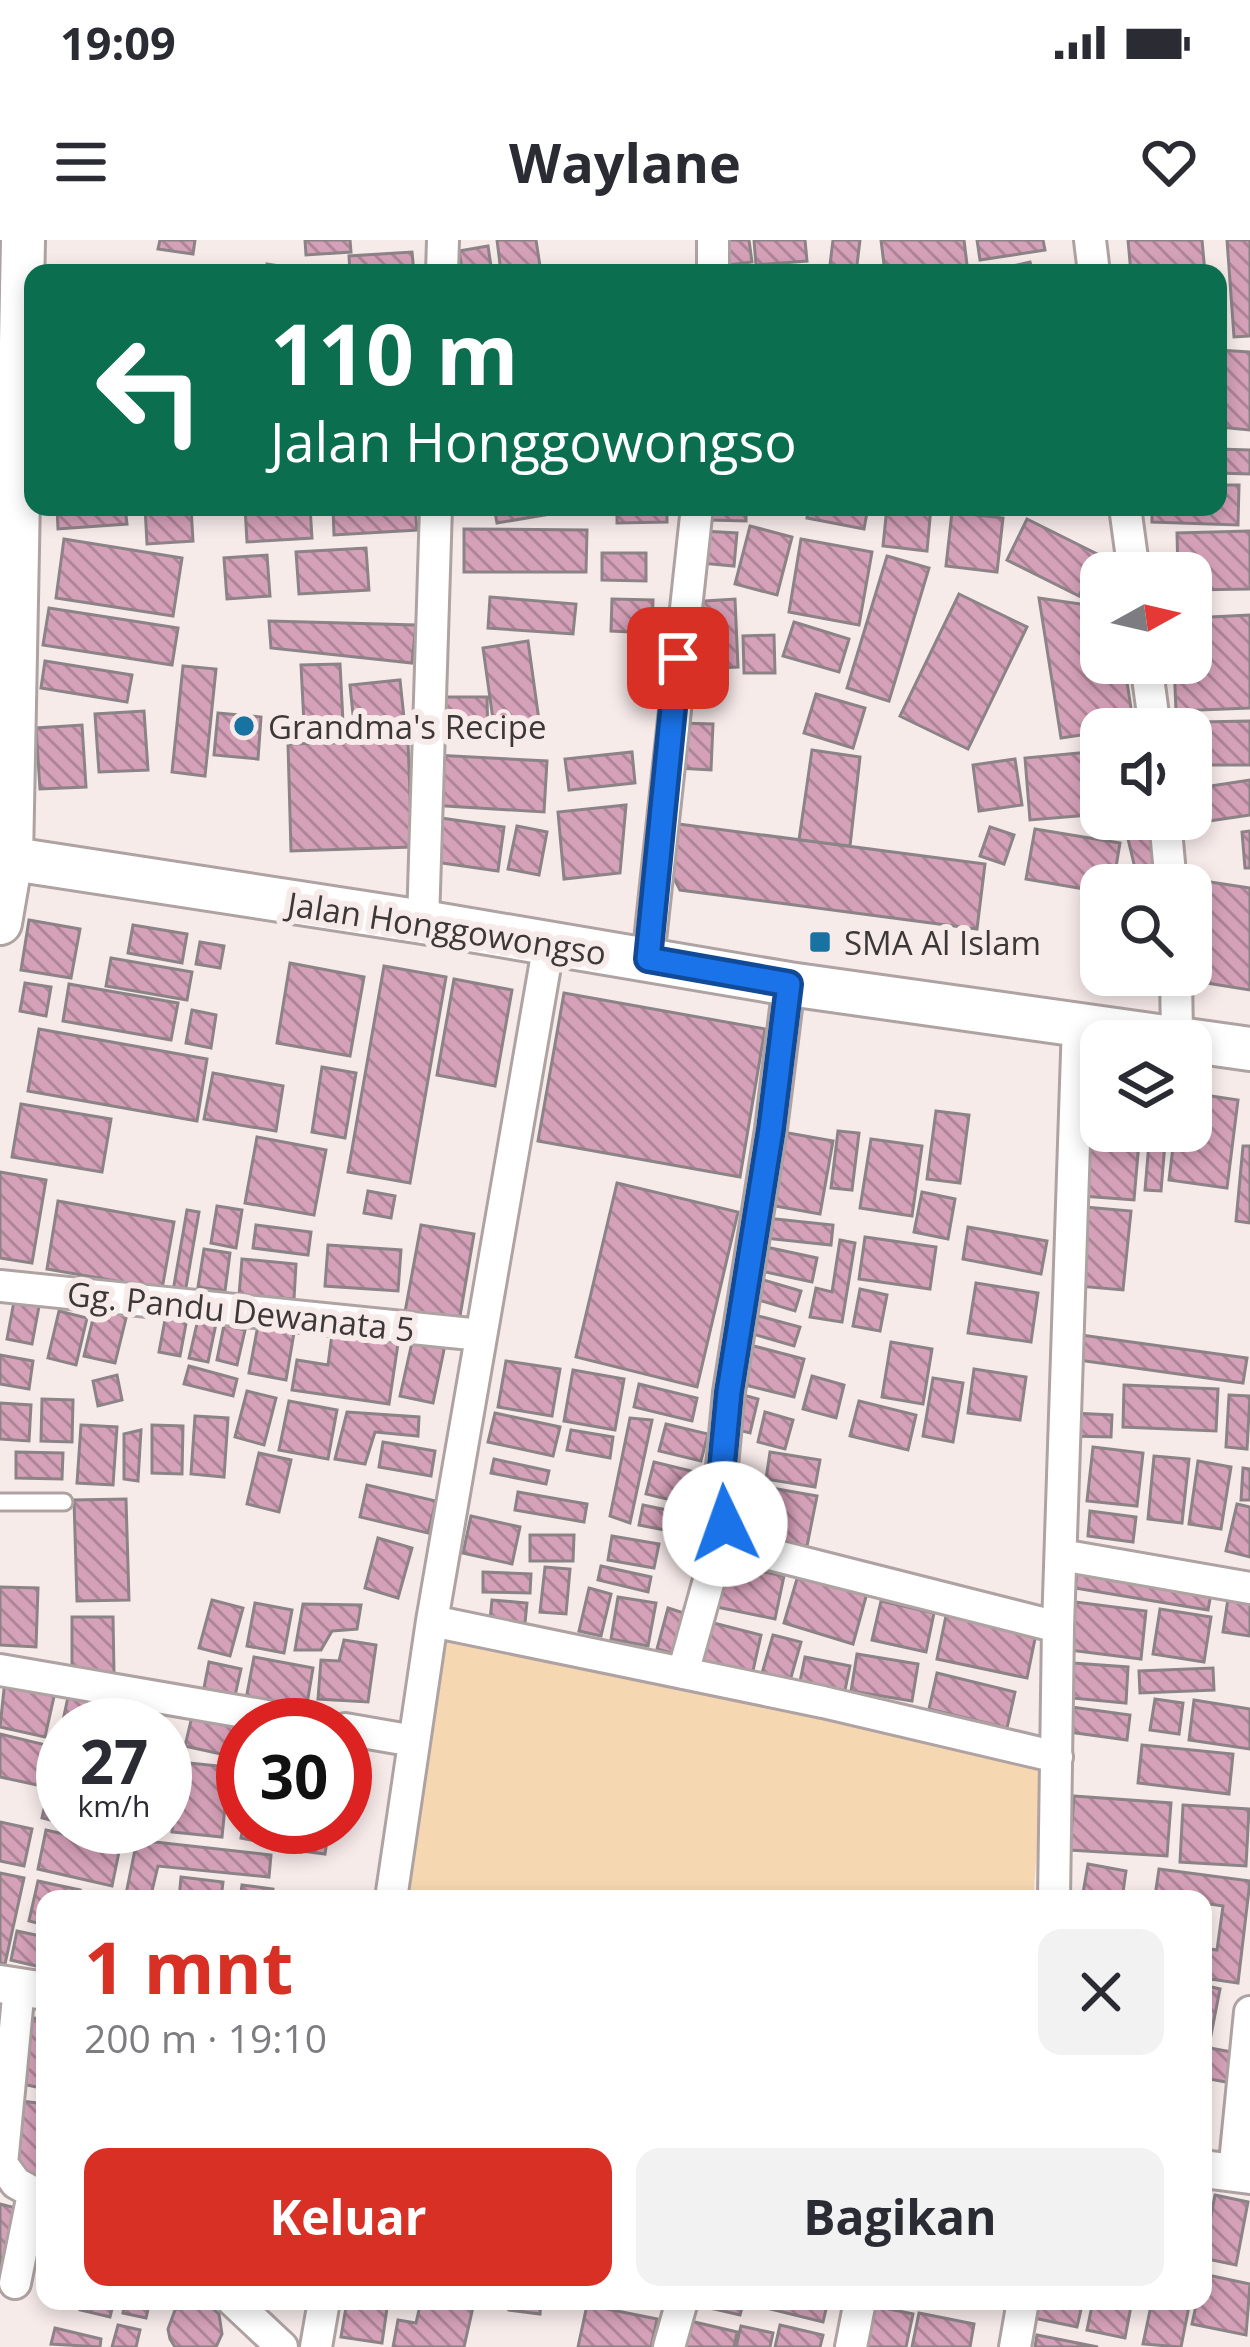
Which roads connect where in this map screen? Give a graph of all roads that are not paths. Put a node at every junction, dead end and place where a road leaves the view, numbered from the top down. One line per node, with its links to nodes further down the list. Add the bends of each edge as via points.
1 (23, 240): 6 (main road)
2 (436, 516): 7 (street)
3 (696, 516): 10 (street)
4 (1126, 516): 5 (street)
5 (1131, 552)
6 (6, 858): 7 (main road, Jalan Honggowongso); 8 (main road)
7 (422, 922): 9 (main road, Jalan Honggowongso)
8 (0, 923)
9 (549, 943): 10 (main road, Jalan Honggowongso); 16 (street)
10 (648, 959): 11 (main road, Jalan Honggowongso)
11 (789, 984): 12 (main road, Jalan Honggowongso); 19 (street, via 729,1392)
12 (1078, 1023): 20 (street)
13 (1212, 1043): 14 (main road, Jalan Honggowongso)
14 (1250, 1049)
15 (0, 1286): 16 (street, Gg. Pandu Dewanata 5)
16 (481, 1335): 22 (street)
17 (0, 1502): 18 (lane)
18 (64, 1502)
19 (722, 1542): 23 (street); 25 (street)
20 (1060, 1555): 21 (street); 23 (street)
21 (1250, 1588)
22 (432, 1621): 25 (street); 28 (street)
23 (1058, 1627): 29 (street)
24 (0, 1670): 26 (street)
25 (682, 1672): 29 (street)
26 (216, 1707)
27 (372, 1734): 28 (street)
28 (414, 1741): 30 (street)
29 (1057, 1756): 31 (street)
30 (392, 1890)
31 (1054, 1890)
32 (21, 1987): 35 (street, via 2,2164)
33 (1250, 2012): 34 (street)
34 (1229, 2172)
35 (36, 2194)
36 (36, 2207): 37 (street)
37 (15, 2283)
38 (242, 2310): 43 (street)
39 (322, 2310): 44 (street)
40 (680, 2310): 45 (street)
41 (858, 2310): 46 (street)
42 (1021, 2310): 47 (street)
43 (282, 2347)
44 (316, 2347)
45 (670, 2347)
46 (851, 2347)
47 (1015, 2347)

